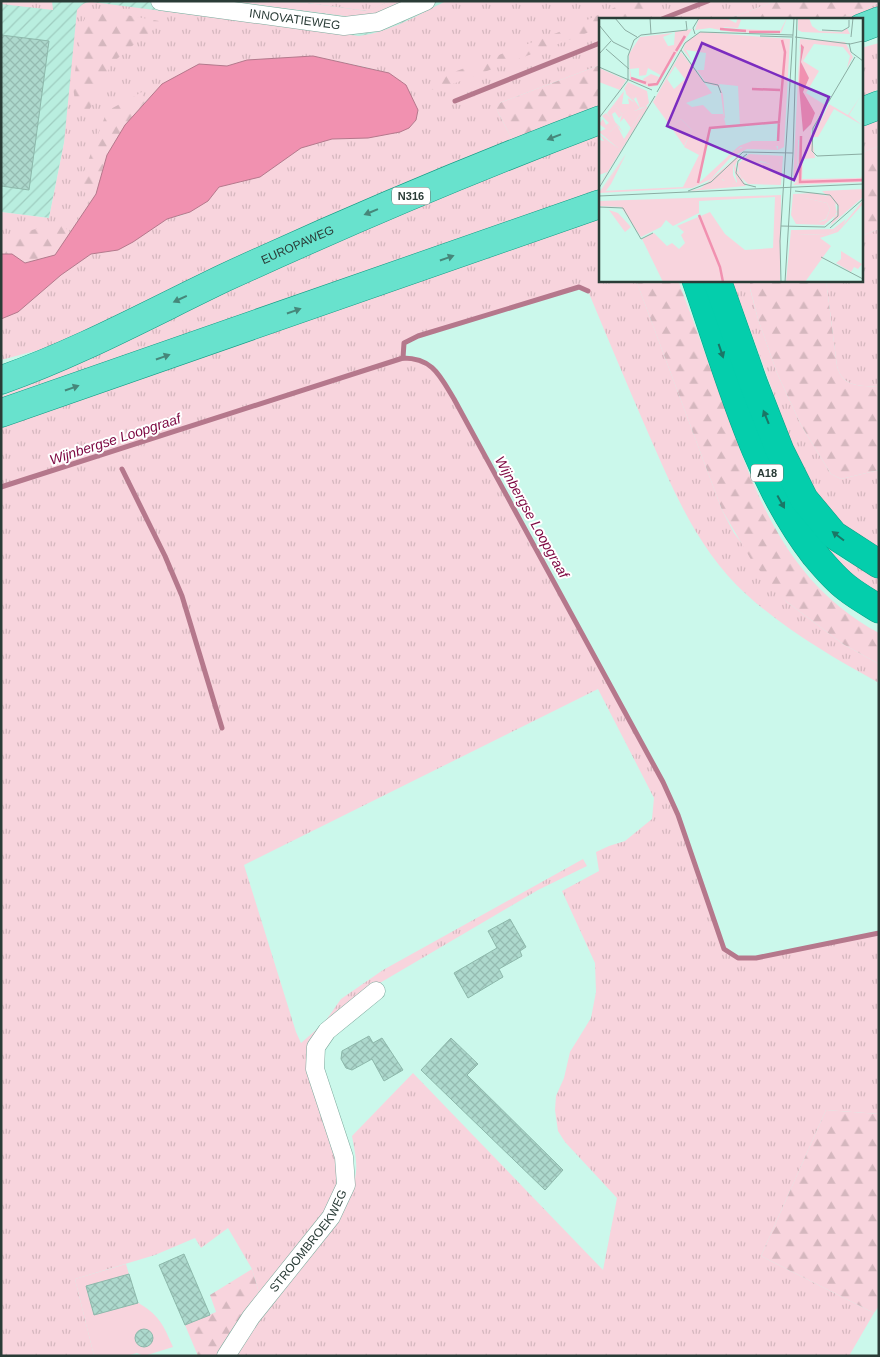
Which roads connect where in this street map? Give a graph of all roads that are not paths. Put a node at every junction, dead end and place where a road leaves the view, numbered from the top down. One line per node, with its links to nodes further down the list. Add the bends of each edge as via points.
1 (160, 1): 2 (street, INNOVATIEWEG, via 344,26 378,22)
2 (426, 1)
3 (879, 21): 4 (main road)
4 (862, 28)
5 (879, 105): 6 (main road)
6 (862, 112)
7 (599, 120): 13 (main road, EUROPAWEG / N316, one-way to 13, via 356,218 86,345)
8 (599, 204): 14 (main road, one-way to 8)
9 (686, 281): 12 (highway, A18)
10 (696, 281): 12 (highway, A18)
11 (717, 281): 15 (highway, A18, one-way to 11, via 834,534 804,499 756,391)
12 (705, 305): 16 (highway, A18, one-way to 16, via 751,437 796,528 825,567 846,588)
13 (1, 380)
14 (1, 413)
15 (879, 564)
16 (879, 609)
17 (376, 990): 18 (street, STROOMBROEKWEG, via 327,1031 316,1047 315,1069 344,1157 346,1185 331,1217 251,1316)
18 (226, 1356)

